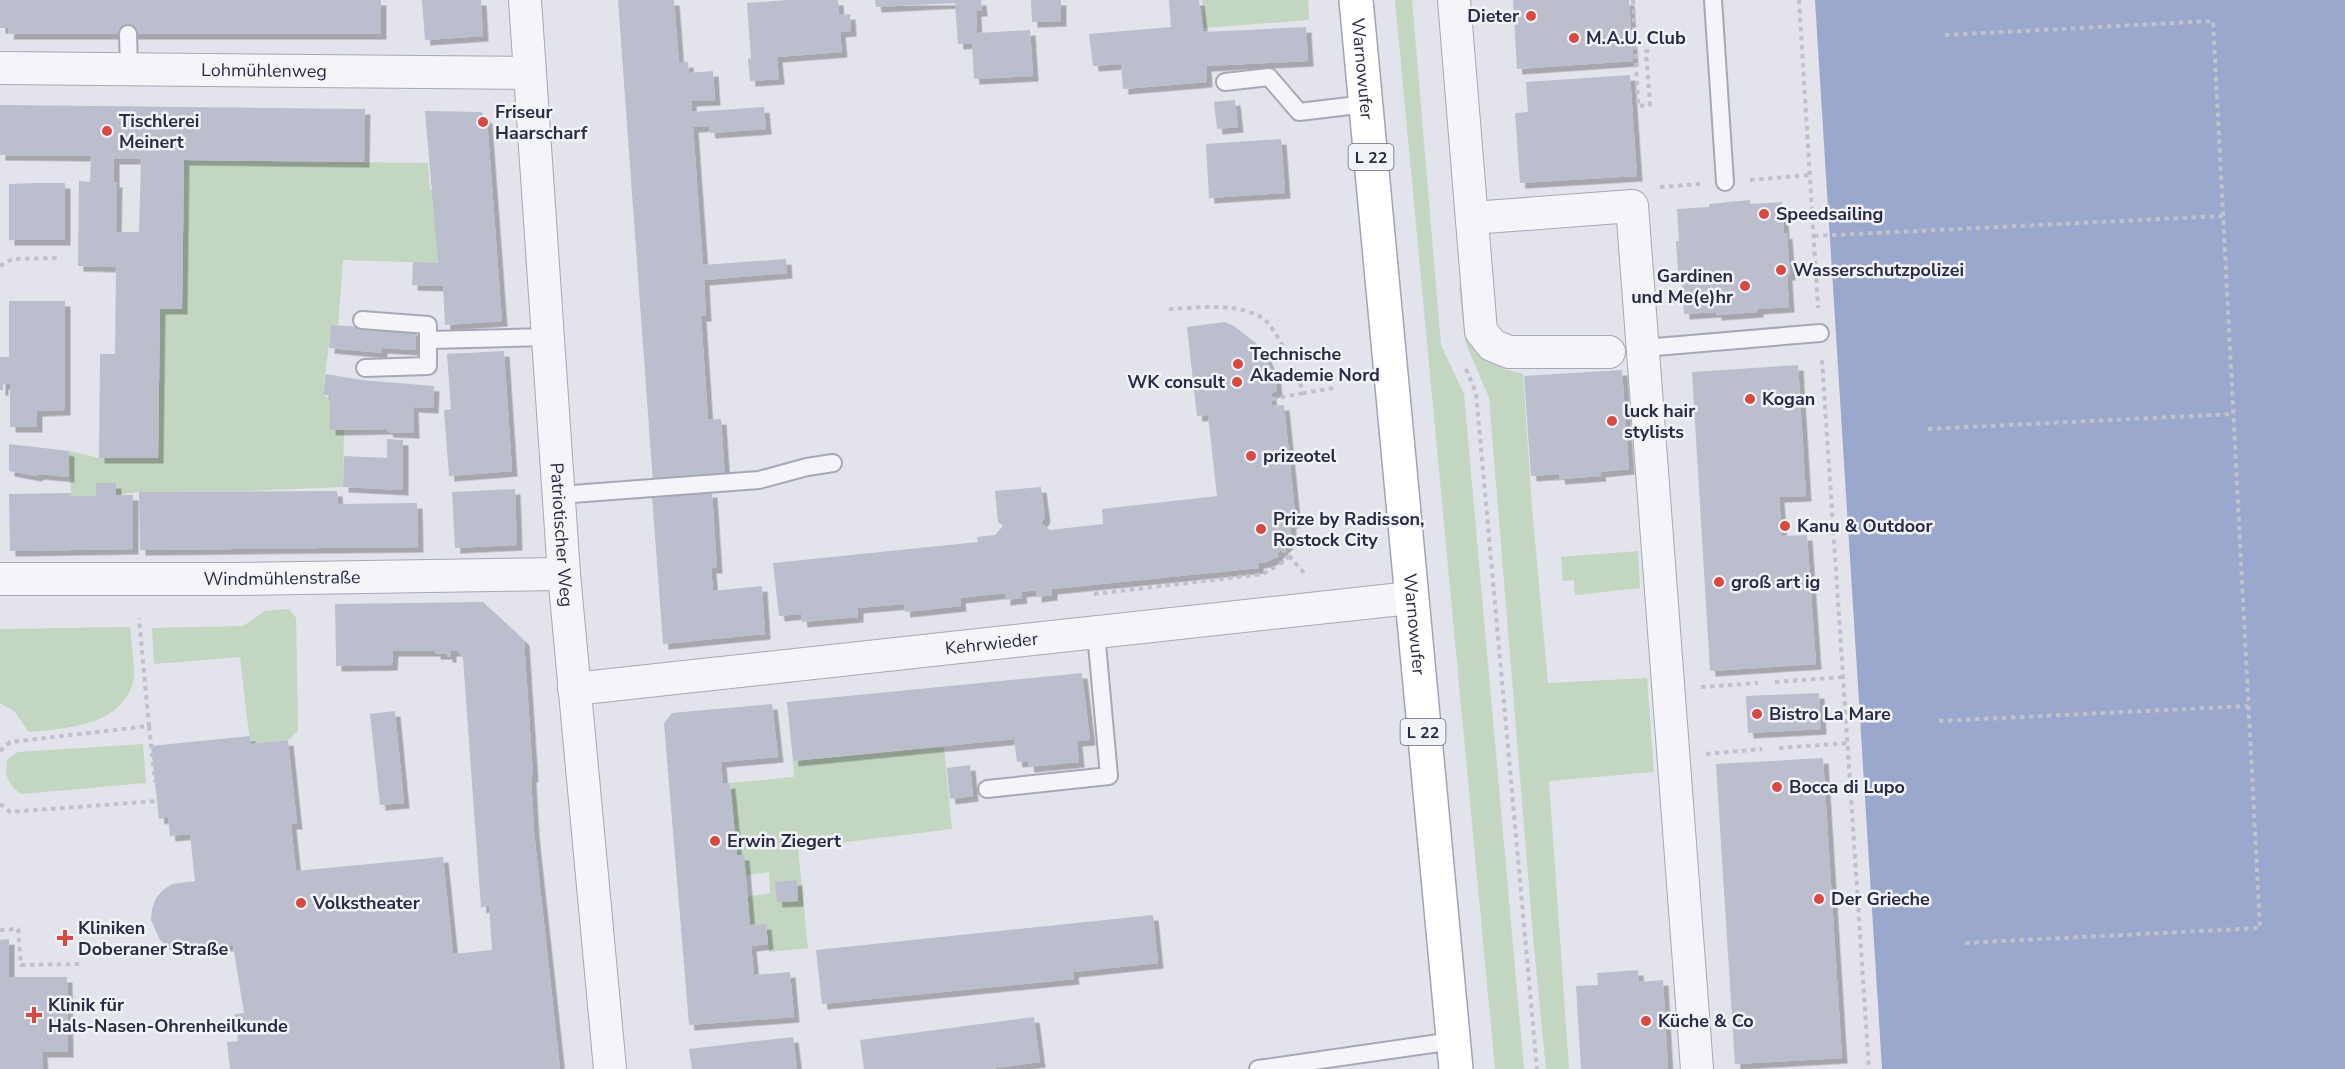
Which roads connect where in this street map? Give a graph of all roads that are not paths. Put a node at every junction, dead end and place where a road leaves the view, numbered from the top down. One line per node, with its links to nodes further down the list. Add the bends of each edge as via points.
1 (525, 0): 8 (street, Patriotischer Weg)
2 (1356, 0): 10 (main road, Warnowufer / L 22)
3 (1454, 0): 12 (street)
4 (1713, 0): 11 (lane)
5 (128, 34): 7 (lane)
6 (0, 68): 7 (street, Lohmühlenweg)
7 (129, 69): 8 (street, Lohmühlenweg)
8 (529, 74): 15 (street, Patriotischer Weg)
9 (1225, 82): 10 (lane, via 1269,77 1299,112)
10 (1366, 104): 24 (main road, Warnowufer / L 22)
11 (1725, 182)
12 (1472, 218): 17 (street, via 1632,206); 18 (street, via 1481,331 1492,345 1509,352)
13 (362, 320): 16 (lane, via 428,325)
14 (1820, 333): 17 (lane)
15 (548, 337): 16 (lane); 21 (street, Patriotischer Weg)
16 (430, 340): 19 (lane, via 428,366)
17 (1644, 348): 31 (street)
18 (1609, 352)
19 (365, 368)
20 (833, 463): 21 (lane, via 759,480)
21 (559, 495): 22 (street, Patriotischer Weg)
22 (564, 574): 23 (street, Windmühlenstraße); 26 (street, Patriotischer Weg)
23 (0, 579)
24 (1410, 598): 25 (street, Kehrwieder); 28 (main road, Warnowufer / L 22)
25 (1096, 633): 26 (street, Kehrwieder); 27 (lane, via 1108,776)
26 (575, 701): 29 (street, Patriotischer Weg)
27 (987, 789)
28 (1454, 1055): 30 (lane)
29 (610, 1069)
30 (1258, 1069)
31 (1697, 1069)

